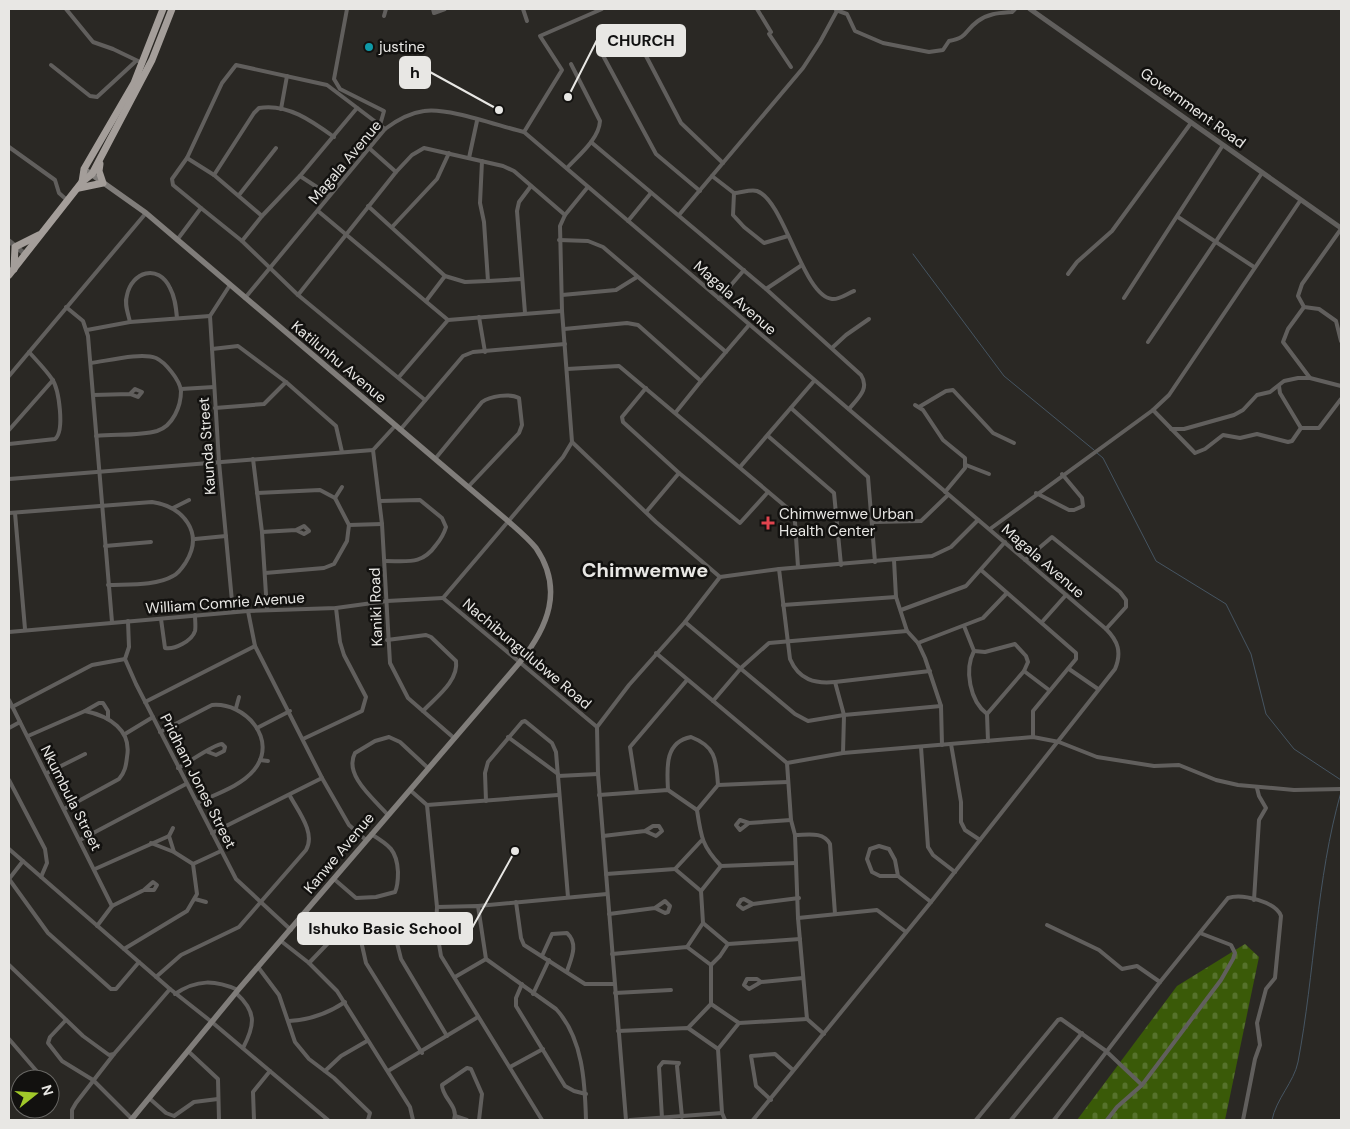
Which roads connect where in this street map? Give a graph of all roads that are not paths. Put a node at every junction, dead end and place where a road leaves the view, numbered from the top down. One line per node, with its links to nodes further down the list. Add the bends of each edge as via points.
1 (66, 9): 19 (street, via 93,42)
2 (163, 9): 18 (highway)
3 (172, 9): 40 (highway, via 152,60)
4 (347, 9): 28 (street, via 334,79 340,89 384,111)
5 (386, 9): 14 (street)
6 (433, 9): 7 (street, via 434,13)
7 (446, 9)
8 (522, 9): 15 (street)
9 (602, 9): 30 (street, via 540,36 562,70)
10 (757, 9): 22 (street)
11 (1015, 9): 13 (street, via 982,19 961,38 949,41 943,50 932,52 883,44 854,30 846,14)
12 (1030, 9): 27 (street, Government Road)
13 (837, 10): 42 (street, via 803,68)
14 (384, 16)
15 (527, 21)
16 (633, 31): 42 (street, via 681,123)
17 (600, 50): 56 (street, via 656,154)
18 (145, 59): 19 (street); 44 (highway, via 122,106)
19 (135, 62): 21 (street, via 97,97 90,96)
20 (571, 64): 32 (street, via 599,116 600,128)
21 (51, 65)
22 (791, 67)
23 (287, 76): 24 (street, via 327,86); 25 (street); 38 (street, via 234,66 222,82)
24 (357, 108): 28 (street); 31 (street)
25 (282, 109): 31 (street, via 302,115); 48 (street, via 259,108)
26 (477, 121): 29 (street, Magala Avenue, via 430,110 406,116); 30 (street, Magala Avenue); 39 (street)
27 (1191, 123): 33 (street, Government Road); 90 (street, via 1112,231)
28 (380, 125): 29 (street)
29 (385, 129): 36 (street, Magala Avenue)
30 (524, 132): 43 (street, Magala Avenue)
31 (334, 137): 49 (street)
32 (591, 142): 43 (street); 57 (street)
33 (1223, 145): 46 (street, Government Road); 70 (street)
34 (9, 147): 61 (street, via 55,180 59,193)
35 (276, 148): 59 (street)
36 (369, 148): 45 (street); 60 (street, Magala Avenue)
37 (449, 153): 39 (street); 45 (street, via 430,148 417,150); 72 (street, via 437,179)
38 (188, 158): 48 (street); 64 (street, via 172,182)
39 (469, 158): 41 (street)
40 (100, 161): 47 (highway); 52 (highway)
41 (482, 161): 53 (street, via 514,171); 94 (street, via 480,203)
42 (723, 163): 50 (street)
43 (567, 168): 54 (street, Magala Avenue)
44 (84, 169): 47 (main road, Katilunhu Avenue); 51 (highway)
45 (396, 172): 63 (street)
46 (1262, 173): 62 (street, Government Road); 81 (street)
47 (92, 174): 51 (highway); 52 (main road, Katilunhu Avenue)
48 (214, 175): 59 (street)
49 (300, 176): 60 (street); 69 (street)
50 (712, 176): 56 (street); 58 (street)
51 (82, 182): 55 (highway)
52 (103, 183): 55 (highway); 66 (main road, Katilunhu Avenue)
53 (531, 186): 67 (street); 93 (street, via 516,211)
54 (587, 188): 67 (street); 71 (street, Magala Avenue)
55 (78, 189): 61 (highway)
56 (700, 191): 68 (street)
57 (651, 192): 68 (street); 71 (street)
58 (734, 194): 76 (street, via 757,192 764,196); 76 (street, via 733,215 759,240 771,242)
59 (239, 195): 69 (street)
60 (329, 195): 65 (street, Magala Avenue)
61 (68, 201): 74 (highway)
62 (1300, 201): 73 (street, Government Road); 87 (street)
63 (368, 206): 72 (street); 75 (street)
64 (201, 208): 77 (street); 80 (street)
65 (318, 211): 75 (street); 86 (street, Magala Avenue)
66 (146, 213): 77 (main road, Katilunhu Avenue); 104 (street)
67 (565, 215): 78 (street, via 560,226)
68 (679, 215): 88 (street)
69 (262, 216): 80 (street)
70 (1178, 217): 81 (street); 101 (street)
71 (628, 221): 102 (street, Magala Avenue)
72 (393, 226): 91 (street)
73 (1341, 228): 105 (street, via 1302,284 1298,296)
74 (42, 234): 82 (highway); 84 (highway)
75 (346, 234): 98 (street); 103 (street)
76 (788, 236): 85 (street)
77 (177, 240): 95 (main road, Katilunhu Avenue)
78 (560, 240): 92 (street, via 595,243); 99 (street)
79 (9, 241): 82 (street)
80 (242, 241): 86 (street)
81 (1216, 243): 87 (street); 118 (street)
82 (15, 247): 83 (street); 84 (street); 89 (highway)
83 (9, 254)
84 (25, 254): 89 (highway)
85 (802, 265): 96 (street); 97 (street, via 828,298 838,298)
86 (270, 268): 98 (street); 100 (street, Magala Avenue)
87 (1254, 268): 146 (street, via 1169,395)
88 (744, 270): 96 (street); 102 (street)
89 (11, 272)
90 (1068, 274)
91 (445, 276): 94 (street, via 465,282); 103 (street)
92 (637, 276): 99 (street, via 616,290); 124 (street)
93 (522, 279): 94 (street); 107 (street)
94 (488, 282)
95 (230, 284): 100 (main road, Katilunhu Avenue); 108 (street)
96 (766, 289): 120 (street)
97 (854, 291)
98 (298, 295): 128 (street)
99 (562, 295): 106 (street)
100 (245, 298): 148 (main road, Katilunhu Avenue)
101 (1124, 298)
102 (719, 299): 114 (street, Magala Avenue)
103 (426, 301): 112 (street)
104 (66, 307): 116 (street, via 83,321); 122 (street)
105 (1304, 307): 117 (street, via 1319,309 1336,321); 129 (street, via 1283,342)
106 (562, 311): 107 (street); 115 (street)
107 (525, 313): 109 (street)
108 (210, 316): 110 (street); 121 (street, Kaunda Street)
109 (479, 317): 112 (street); 123 (street)
110 (177, 318): 113 (street); 113 (street, via 169,286 151,271 142,274 127,294)
111 (869, 319): 120 (street)
112 (448, 320): 128 (street)
113 (130, 322): 116 (street)
114 (749, 325): 124 (street); 131 (street, Magala Avenue)
115 (564, 329): 119 (street); 132 (street, via 633,323)
116 (87, 330): 125 (street)
117 (1341, 341)
118 (1148, 342)
119 (565, 344): 123 (street); 126 (street)
120 (833, 347): 145 (street, via 861,375 866,385)
121 (212, 349): 133 (street, via 238,346); 136 (street, Kaunda Street)
122 (29, 352): 127 (street); 130 (street)
123 (485, 352): 142 (street, via 463,356)
124 (726, 352): 132 (street)
125 (91, 363): 138 (street, via 134,357 157,359 172,372); 140 (street)
126 (567, 369): 137 (street, via 619,366); 154 (street)
127 (9, 376)
128 (399, 377): 142 (street)
129 (1310, 378): 134 (street, via 1284,381); 135 (street)
130 (54, 380): 151 (street); 156 (street, via 58,393 58,436)
131 (814, 380): 144 (street); 145 (street, Magala Avenue)
132 (701, 381): 147 (street)
133 (286, 382): 143 (street, via 264,404); 158 (street, via 336,426)
134 (1279, 386): 149 (street); 150 (street, via 1255,396 1234,415 1184,429)
135 (1341, 386)
136 (214, 387): 138 (street); 143 (street, Kaunda Street)
137 (646, 388): 147 (street); 165 (street, via 622,417 623,422)
138 (181, 389): 152 (street, via 171,423 158,431)
139 (130, 394): 140 (street)
140 (93, 395): 152 (street)
141 (1341, 399): 149 (street, via 1319,428)
142 (425, 400): 148 (street)
143 (216, 408): 161 (street, Kaunda Street)
144 (792, 408): 153 (street); 185 (street, via 868,478)
145 (848, 409): 173 (street, Magala Avenue)
146 (1153, 410): 150 (street); 167 (street)
147 (676, 412): 163 (street)
148 (398, 428): 157 (street); 160 (main road, Katilunhu Avenue)
149 (1301, 428): 150 (street, via 1288,442 1257,434 1240,438 1222,435 1195,453)
150 (1171, 429)
151 (9, 430)
152 (96, 436): 164 (street)
153 (768, 436): 163 (street); 200 (street, via 834,493)
154 (572, 442): 180 (street); 184 (street)
155 (1014, 442): 162 (street, via 993,433 953,390 917,406 943,440 961,454)
156 (9, 444)
157 (373, 450): 158 (street); 177 (street, Kaniki Road)
158 (342, 452): 159 (street)
159 (253, 459): 161 (street); 172 (street)
160 (435, 459): 170 (main road, Katilunhu Avenue); 170 (street, via 482,402 489,398 518,398 522,425 519,433)
161 (218, 462): 164 (street); 191 (street, Kaunda Street)
162 (966, 465): 166 (street); 173 (street)
163 (740, 467): 171 (street)
164 (98, 470): 168 (street); 178 (street)
165 (678, 473): 171 (street, via 740,522); 180 (street)
166 (989, 474)
167 (1062, 474): 174 (street); 174 (street, via 1082,498 1083,506 1069,510)
168 (9, 479)
169 (342, 487): 175 (street)
170 (468, 487): 184 (main road, Katilunhu Avenue)
171 (768, 492): 201 (street, via 794,516)
172 (257, 493): 175 (street, via 312,489); 190 (street)
173 (947, 493): 183 (street, Magala Avenue); 185 (street, via 921,522)
174 (1036, 493): 189 (street)
175 (335, 498): 187 (street)
176 (189, 500): 179 (street)
177 (380, 501): 186 (street, Kaniki Road); 198 (street, via 420,500 442,518 446,526 444,535 429,555 418,560)
178 (102, 507): 179 (street, via 152,502); 181 (street); 195 (street)
179 (173, 508): 192 (street, via 190,527)
180 (647, 511): 205 (street)
181 (14, 513): 182 (street); 227 (street)
182 (9, 514)
183 (978, 520): 189 (street, Magala Avenue); 196 (street, via 960,540 943,552)
184 (508, 521): 207 (main road, Katilunhu Avenue, via 535,547 544,562); 211 (street)
185 (873, 522): 199 (street)
186 (382, 524): 187 (street); 198 (street, Kaniki Road)
187 (349, 525): 204 (street, via 347,541 334,564 324,568)
188 (296, 530): 190 (street)
189 (990, 530): 194 (street, Magala Avenue)
190 (262, 532): 204 (street)
191 (226, 536): 192 (street); 218 (street, Kaunda Street)
192 (195, 539): 206 (street, via 190,556 174,576 163,581)
193 (151, 542): 195 (street)
194 (1005, 542): 197 (street, Magala Avenue); 203 (street)
195 (105, 546): 206 (street)
196 (894, 560): 199 (street); 210 (street)
197 (1025, 560): 209 (street, Magala Avenue); 226 (street, via 1052,537 1120,592 1128,604)
198 (385, 561): 212 (street, Kaniki Road)
199 (875, 562): 200 (street)
200 (842, 565): 201 (street)
201 (798, 568): 202 (street)
202 (779, 569): 205 (street); 213 (street)
203 (981, 570): 208 (street); 216 (street, via 960,590)
204 (265, 573): 215 (street)
205 (720, 577): 223 (street)
206 (108, 586): 222 (street)
207 (551, 594): 237 (main road, Kanwe Avenue, via 540,634)
208 (1006, 594): 224 (street); 225 (street, via 987,615)
209 (1066, 596): 224 (street); 226 (street, Magala Avenue)
210 (896, 597): 213 (street); 216 (street)
211 (442, 598): 212 (street, William Comrie Avenue); 237 (street, Nachibungulubwe Road)
212 (387, 601): 214 (street, William Comrie Avenue); 230 (street, Kaniki Road)
213 (783, 605): 231 (street)
214 (336, 608): 215 (street, William Comrie Avenue); 270 (street, via 340,642 366,702 362,710)
215 (267, 610): 217 (street, William Comrie Avenue)
216 (900, 610): 229 (street)
217 (248, 611): 218 (street, William Comrie Avenue); 233 (street)
218 (233, 612): 219 (street, William Comrie Avenue)
219 (195, 615): 220 (street, William Comrie Avenue); 220 (street, via 192,636 170,649 165,648)
220 (161, 619): 221 (street, William Comrie Avenue)
221 (128, 621): 222 (street, William Comrie Avenue); 236 (street, via 130,647)
222 (112, 622): 227 (street, William Comrie Avenue)
223 (685, 622): 235 (street); 238 (street)
224 (1042, 622): 239 (street, via 1076,653)
225 (964, 626): 232 (street); 234 (street)
226 (1106, 628): 244 (street, Magala Avenue, via 1118,646 1118,661)
227 (25, 629): 228 (street, William Comrie Avenue)
228 (9, 632)
229 (907, 632): 231 (street); 232 (street)
230 (387, 640): 255 (street, Kaniki Road, via 390,663 398,684); 255 (street, via 426,635 456,661 457,671 452,680)
231 (786, 642): 238 (street, via 764,646); 243 (street, via 796,669 814,683)
232 (918, 643): 241 (street)
233 (255, 646): 249 (street); 254 (street)
234 (974, 651): 240 (street, via 985,652 1016,644 1028,659); 256 (street, via 968,664 974,700)
235 (656, 653): 242 (street); 261 (street)
236 (126, 659): 249 (street, Pridham Jones Street); 251 (street, via 92,665)
237 (520, 662): 261 (street, Nachibungulubwe Road); 269 (main road, Kanwe Avenue)
238 (742, 667): 248 (street); 257 (street, via 804,720)
239 (1069, 669): 244 (street); 245 (street)
240 (1024, 671): 245 (street); 256 (street)
241 (930, 672): 243 (street); 250 (street)
242 (687, 680): 248 (street); 296 (street, via 630,747)
243 (835, 682): 257 (street)
244 (1098, 689): 272 (street, Magala Avenue)
245 (1049, 690): 268 (street, via 1034,711)
246 (239, 697): 252 (street)
247 (9, 700): 251 (street, Nkumbula Street)
248 (713, 701): 281 (street)
249 (145, 702): 258 (street, Pridham Jones Street)
250 (941, 706): 257 (street); 274 (street)
251 (12, 707): 260 (street, Nkumbula Street)
252 (236, 708): 263 (street); 264 (street, via 212,706)
253 (85, 711): 259 (street); 259 (street, via 103,703); 266 (street)
254 (290, 711): 263 (street); 270 (street)
255 (423, 711): 269 (street, Kaniki Road)
256 (987, 714): 271 (street)
257 (844, 715): 277 (street)
258 (152, 717): 264 (street, Pridham Jones Street); 265 (street)
259 (108, 719): 265 (street)
260 (20, 722): 262 (street); 266 (street, Nkumbula Street)
261 (597, 727): 285 (street)
262 (9, 728)
263 (257, 728): 279 (street, via 261,743)
264 (160, 732): 282 (street, Pridham Jones Street)
265 (126, 734): 303 (street, via 128,750 124,774)
266 (28, 736): 284 (street, Nkumbula Street)
267 (508, 737): 286 (street); 286 (street, via 525,721 555,747); 300 (street, via 488,762)
268 (1034, 737): 271 (street); 272 (street)
269 (454, 738): 283 (main road, Kanwe Avenue)
270 (303, 739): 287 (street)
271 (988, 740): 273 (street)
272 (1059, 742): 292 (street, via 1097,757 1154,766 1179,765 1216,780); 317 (street, Magala Avenue)
273 (951, 744): 274 (street); 317 (street, via 961,802 961,822)
274 (942, 745): 275 (street)
275 (921, 747): 277 (street); 329 (street, via 928,847)
276 (208, 752): 282 (street)
277 (843, 753): 281 (street)
278 (85, 754): 284 (street)
279 (260, 760): 280 (street); 301 (street, via 242,781)
280 (268, 761)
281 (787, 763): 289 (street)
282 (178, 768): 290 (street, Pridham Jones Street)
283 (428, 768): 294 (main road, Kanwe Avenue); 305 (street, via 400,742 388,737 356,753 352,765 354,772)
284 (47, 773): 303 (street, Nkumbula Street)
285 (598, 774): 286 (street); 298 (street)
286 (558, 775): 297 (street)
287 (322, 778): 299 (street); 316 (street, via 350,825)
288 (9, 780): 332 (street, via 45,849 47,863)
289 (788, 782): 291 (street); 306 (street)
290 (186, 784): 301 (street, Pridham Jones Street); 315 (street)
291 (718, 785): 295 (street, via 715,755 691,737 680,741 668,755); 304 (street)
292 (1257, 788): 293 (street); 341 (street, via 1266,808 1259,820)
293 (1341, 789)
294 (410, 790): 302 (street); 305 (main road, Kanwe Avenue)
295 (668, 790): 296 (street); 304 (street)
296 (637, 792): 298 (street)
297 (558, 795): 300 (street); 338 (street)
298 (600, 795): 314 (street)
299 (290, 796): 310 (street); 345 (street, via 308,831 310,843)
300 (486, 801): 302 (street)
301 (197, 803): 310 (street, Pridham Jones Street)
302 (427, 805): 349 (street)
303 (64, 809): 315 (street, Nkumbula Street)
304 (697, 810): 318 (street)
305 (388, 815): 311 (main road, Kanwe Avenue)
306 (791, 820): 307 (street); 312 (street)
307 (749, 823)
308 (173, 828): 313 (street)
309 (646, 831): 314 (street)
310 (212, 833): 321 (street, Pridham Jones Street)
311 (371, 834): 316 (main road, Kanwe Avenue); 334 (street, via 387,843 396,855 396,892 356,898)
312 (795, 835): 324 (street); 352 (street, via 819,835 827,840)
313 (169, 836): 319 (street); 322 (street)
314 (603, 836): 330 (street)
315 (80, 840): 327 (street, Nkumbula Street)
316 (366, 840): 334 (main road, Kanwe Avenue)
317 (980, 840): 329 (street, Magala Avenue)
318 (701, 841): 326 (street); 328 (street)
319 (151, 843): 322 (street); 327 (street)
320 (9, 849): 323 (street)
321 (220, 851): 325 (street); 345 (street, Pridham Jones Street, via 241,885)
322 (174, 852): 325 (street)
323 (23, 861): 332 (street); 333 (street)
324 (796, 863): 326 (street); 339 (street)
325 (194, 864): 340 (street)
326 (721, 866): 336 (street)
327 (95, 869): 347 (street, Nkumbula Street)
328 (675, 869): 330 (street); 336 (street)
329 (955, 872): 344 (street, Magala Avenue)
330 (606, 874): 337 (street)
331 (898, 876): 331 (street, via 889,849 879,846 868,852 872,872 880,876); 344 (street)
332 (41, 877): 356 (street)
333 (9, 879): 372 (street, via 48,933 111,989 116,989)
334 (334, 879): 358 (main road, Kanwe Avenue)
335 (144, 890): 347 (street)
336 (701, 892): 354 (street)
337 (607, 894): 338 (street); 351 (street)
338 (568, 897): 343 (street)
339 (799, 898): 346 (street); 353 (street)
340 (196, 899): 342 (street); 367 (street, via 188,911)
341 (1254, 900): 362 (street, via 1228,898); 447 (street, via 1277,909 1281,916 1276,978 1266,989 1258,1023 1260,1045 1254,1059)
342 (206, 902)
343 (516, 902): 348 (street); 369 (street, via 522,942)
344 (931, 902): 361 (street, Magala Avenue)
345 (261, 903): 358 (street, Pridham Jones Street); 378 (street, via 239,927 180,955)
346 (753, 904)
347 (112, 906): 356 (street)
348 (478, 906): 349 (street); 370 (street)
349 (437, 907): 357 (street)
350 (655, 908): 351 (street)
351 (609, 914): 368 (street)
352 (835, 914): 353 (street); 361 (street, via 877,910)
353 (798, 918): 363 (street)
354 (703, 923): 365 (street); 366 (street)
355 (1047, 925): 382 (street, via 1099,950 1122,969 1137,966)
356 (97, 926): 367 (street)
357 (436, 926): 359 (street); 379 (street, via 441,956)
358 (290, 930): 364 (main road, Kanwe Avenue)
359 (394, 931): 360 (street); 403 (street, via 401,959)
360 (359, 932): 373 (street, via 336,936); 411 (street, via 369,968)
361 (906, 932): 402 (street, Magala Avenue)
362 (1200, 933): 382 (street); 420 (street, via 1231,945 1235,953 1233,959 1194,1018)
363 (800, 939): 365 (street); 380 (street)
364 (281, 941): 373 (street); 376 (main road, Kanwe Avenue)
365 (728, 944): 374 (street)
366 (687, 947): 368 (street); 374 (street)
367 (124, 948): 372 (street)
368 (612, 954): 384 (street)
369 (542, 956): 371 (street); 377 (street, via 552,934 568,933 574,948)
370 (486, 960): 379 (street); 383 (street)
371 (549, 960): 377 (street); 390 (street)
372 (139, 962): 378 (street)
373 (309, 963): 391 (street)
374 (711, 964): 392 (street)
375 (9, 965): 395 (street)
376 (258, 967): 387 (main road, Kanwe Avenue); 396 (street, via 279,994)
377 (567, 972): 384 (street, via 585,984)
378 (156, 977): 385 (street)
379 (455, 977): 393 (street)
380 (803, 978): 381 (street); 394 (street)
381 (761, 982)
382 (1160, 982): 410 (street)
383 (522, 984): 390 (street); 407 (street, via 516,1006)
384 (614, 984): 388 (street)
385 (170, 989): 389 (street); 412 (street)
386 (671, 990): 388 (street)
387 (237, 992): 389 (street, via 224,984 202,982); 397 (main road, Kanwe Avenue); 406 (street, via 247,1004 253,1027)
388 (615, 993): 400 (street)
389 (175, 994): 397 (street)
390 (533, 994): 421 (street, via 556,1009 566,1023 578,1050)
391 (345, 1002): 396 (street, via 320,1016); 405 (street)
392 (711, 1004): 398 (street); 399 (street)
393 (478, 1017): 403 (street); 413 (street)
394 (806, 1018): 398 (street); 402 (street)
395 (66, 1020): 412 (street, via 105,1054); 419 (street, via 48,1043 64,1063)
396 (289, 1021): 417 (street, via 294,1042)
397 (213, 1023): 406 (street); 409 (main road, Kanwe Avenue)
398 (739, 1023): 408 (street)
399 (688, 1028): 400 (street); 408 (street)
400 (618, 1032): 440 (street)
401 (1082, 1033): 410 (street); 443 (street, via 1058,1020); 444 (street)
402 (824, 1034): 416 (street, Magala Avenue)
403 (447, 1036): 411 (street)
404 (9, 1039): 414 (street)
405 (367, 1042): 417 (street, via 341,1056); 418 (street)
406 (243, 1048): 415 (street)
407 (543, 1049): 413 (street); 421 (street, via 565,1086)
408 (718, 1049): 425 (street)
409 (188, 1051): 422 (main road, Kanwe Avenue); 423 (street, via 218,1079)
410 (1106, 1051): 420 (street); 445 (street)
411 (422, 1052): 418 (street)
412 (114, 1054): 419 (street)
413 (510, 1067): 438 (street)
414 (35, 1069)
415 (270, 1070): 432 (street, via 253,1092); 433 (street)
416 (793, 1070): 424 (street, Magala Avenue); 424 (street, via 775,1054 752,1056 756,1086)
417 (325, 1071): 434 (street, via 364,1105 370,1113)
418 (388, 1072): 435 (street, via 410,1107)
419 (93, 1080): 429 (street, via 72,1110); 430 (street)
420 (1142, 1085): 446 (street)
421 (586, 1094): 439 (street)
422 (149, 1098): 423 (street, via 166,1114 174,1116 194,1102); 430 (main road, Kanwe Avenue)
423 (218, 1099): 431 (street)
424 (771, 1100): 442 (street, Magala Avenue)
425 (722, 1113): 426 (street); 441 (street)
426 (682, 1117): 428 (street); 428 (street, via 679,1063 663,1062 659,1067)
427 (455, 1118): 436 (street); 437 (street, via 442,1085 469,1068 482,1094)
428 (662, 1118): 440 (street)
429 (72, 1120)
430 (132, 1120)
431 (219, 1120)
432 (254, 1120)
433 (328, 1120)
434 (368, 1120)
435 (413, 1120)
436 (467, 1120)
437 (479, 1120)
438 (542, 1120)
439 (586, 1120)
440 (628, 1120)
441 (725, 1120)
442 (753, 1120)
443 (976, 1120)
444 (1011, 1120)
445 (1054, 1120)
446 (1107, 1120)
447 (1243, 1120)

